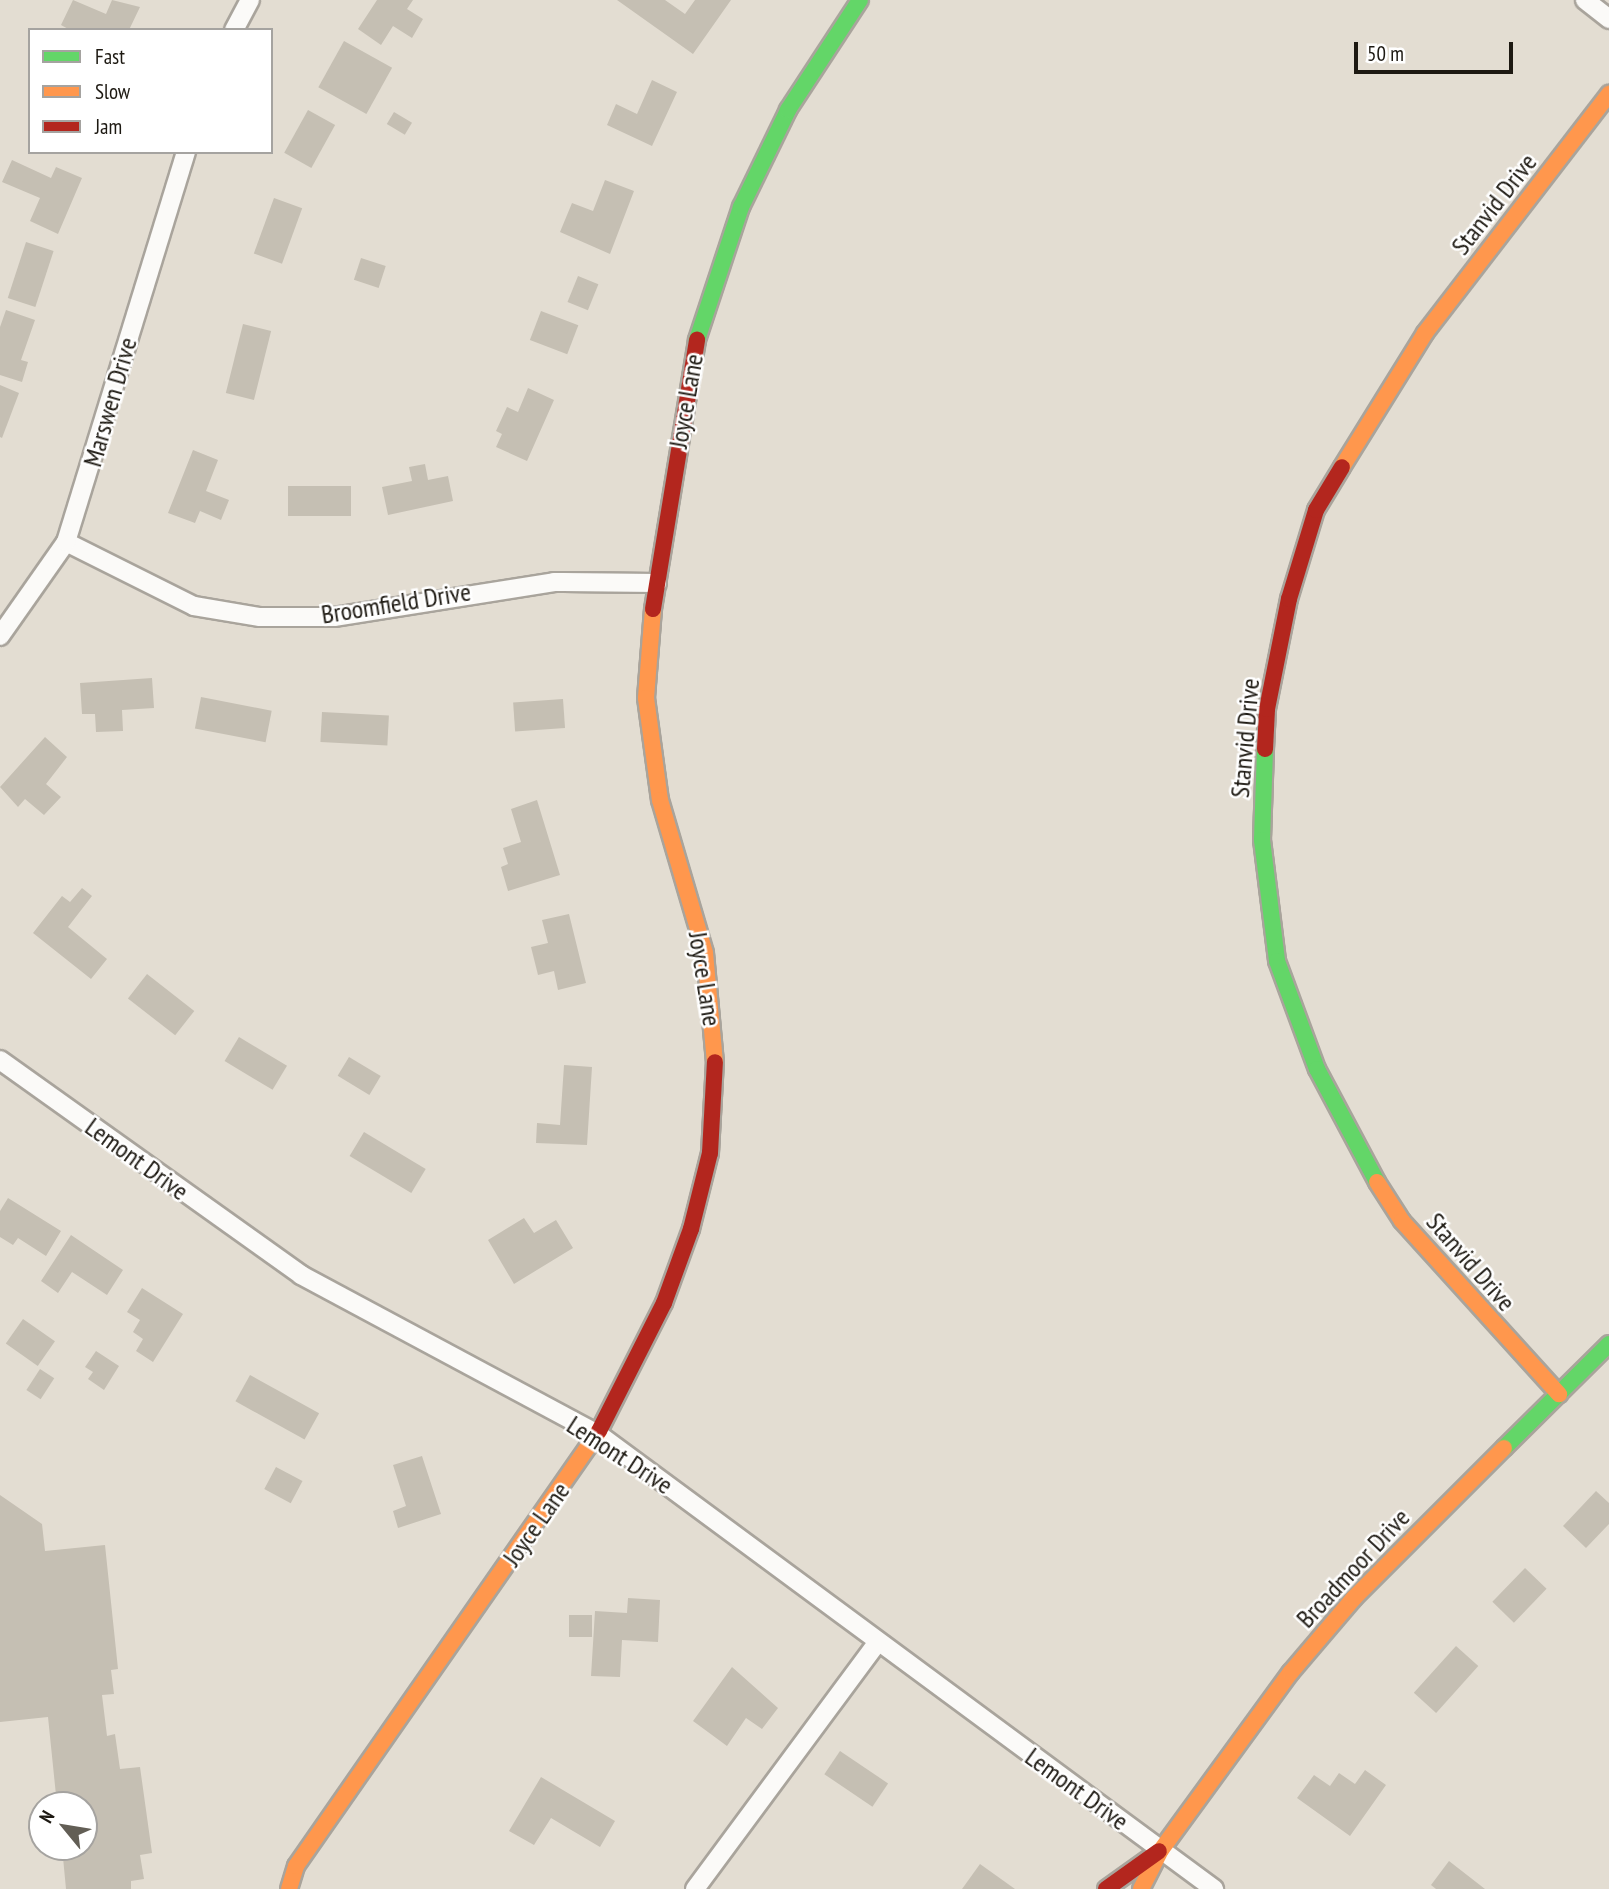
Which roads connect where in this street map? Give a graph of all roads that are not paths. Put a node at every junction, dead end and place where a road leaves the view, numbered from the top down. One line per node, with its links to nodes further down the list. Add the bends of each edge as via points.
1 (250, 0): 5 (street)
2 (860, 0): 9 (street, Joyce Lane, via 788,110 741,207 701,318)
3 (1585, 0): 4 (street)
4 (1609, 19)
5 (235, 28)
6 (1609, 94): 13 (street, Stanvid Drive, via 1425,333 1316,510 1289,599 1267,709 1262,840 1277,961 1317,1069 1360,1156 1426,1249)
7 (185, 154): 8 (street, Marswen Drive)
8 (66, 542): 9 (street, Broomfield Drive, via 194,606 260,617 334,617 554,582); 10 (street, Marswen Drive)
9 (657, 583): 14 (street, Joyce Lane, via 646,698 660,800 705,953 716,1053 709,1153 691,1229 664,1303)
10 (0, 636)
11 (0, 1059): 14 (street, Lemont Drive, via 301,1275)
12 (1609, 1344): 13 (street, Broadmoor Drive)
13 (1559, 1394): 16 (street, Broadmoor Drive, via 1354,1598 1236,1742)
14 (598, 1434): 15 (street, Lemont Drive); 17 (street, Joyce Lane, via 296,1866)
15 (876, 1644): 16 (street, Lemont Drive); 18 (street)
16 (1161, 1850): 19 (street, Broadmoor Drive); 20 (street, Broadmoor Drive); 21 (street, Lemont Drive)
17 (289, 1889)
18 (695, 1889)
19 (1106, 1889)
20 (1141, 1889)
21 (1214, 1889)

